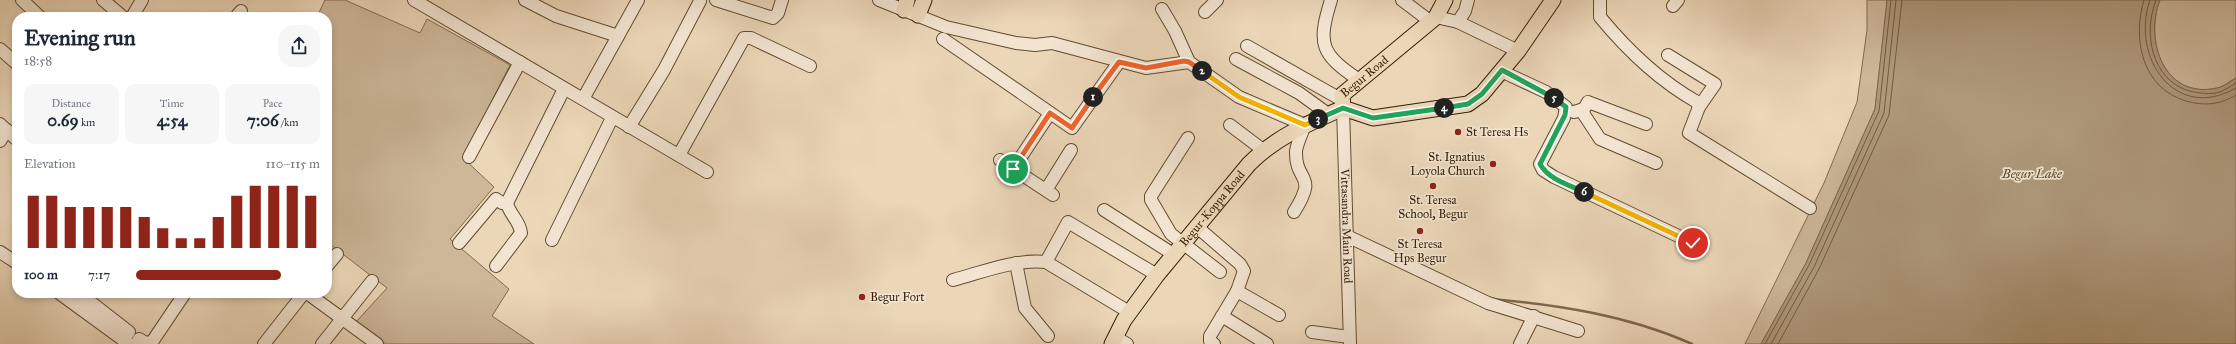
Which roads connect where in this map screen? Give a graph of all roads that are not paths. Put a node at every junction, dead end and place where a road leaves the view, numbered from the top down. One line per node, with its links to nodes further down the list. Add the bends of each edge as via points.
1 (22, 0): 21 (street)
2 (103, 0): 22 (street)
3 (142, 0): 23 (street)
4 (414, 0): 36 (street)
5 (525, 0): 28 (street, via 556,16)
6 (638, 0): 28 (street)
7 (716, 0): 8 (street, via 773,18 778,13)
8 (782, 0)
9 (879, 0): 19 (street)
10 (924, 0): 25 (main road)
11 (1217, 0): 24 (street)
12 (1331, 0): 41 (street, via 1324,27 1324,44 1327,52 1340,67)
13 (1402, 0): 26 (street)
14 (1445, 0): 26 (main road, Begur Road)
15 (1468, 0): 27 (street)
16 (1553, 0): 32 (main road, Begur Road)
17 (1600, 0): 45 (street, via 1600,16 1621,42 1656,76 1697,102)
18 (700, 1): 54 (street, via 664,70)
19 (905, 5): 25 (street)
20 (1162, 9): 38 (street)
21 (35, 12)
22 (117, 12)
23 (135, 12)
24 (1205, 12)
25 (918, 15): 37 (street, via 972,34 1035,45 1052,43 1099,54)
26 (1434, 20): 27 (street); 41 (main road, Begur Road)
27 (1458, 22): 32 (street)
28 (618, 36): 43 (street)
29 (943, 39): 47 (street)
30 (1247, 46): 44 (street)
31 (0, 49): 35 (street)
32 (1518, 51): 40 (main road, Begur Road)
33 (1668, 55): 45 (street, via 1715,84)
34 (1236, 59): 48 (street, via 1299,93)
35 (12, 60)
36 (520, 62): 42 (street); 62 (street)
37 (1119, 62): 38 (street, via 1146,68); 47 (street, via 1072,128)
38 (1189, 62): 53 (street, via 1239,97)
39 (810, 66): 61 (street, via 751,38 744,38)
40 (1502, 70): 44 (main road, Begur Road, via 1482,94 1468,104 1373,118); 49 (street, via 1546,92 1566,107)
41 (1359, 80): 44 (main road, Begur Road, via 1342,95)
42 (564, 89): 43 (street); 67 (street)
43 (583, 99): 50 (street)
44 (1342, 104): 48 (main road, Begur-Koppa Road); 72 (street, Vittasandra Main Road)
45 (1699, 107): 68 (street, via 1688,132 1690,135)
46 (1581, 110): 49 (street); 51 (street, via 1588,102); 64 (street, via 1600,139)
47 (1050, 113): 65 (street)
48 (1328, 114): 53 (main road, Begur-Koppa Road)
49 (1565, 115): 75 (street, via 1540,164 1543,170 1554,178)
50 (612, 118): 54 (street); 73 (street)
51 (1646, 124)
52 (1230, 125): 60 (street)
53 (1305, 125): 60 (main road, Begur-Koppa Road); 70 (street, via 1296,153 1298,166 1307,187)
54 (629, 126): 61 (street)
55 (4, 127): 56 (street); 58 (street)
56 (12, 135)
57 (1188, 138): 76 (street, via 1150,196 1156,212)
58 (0, 142)
59 (1072, 150): 65 (street, via 1050,193)
60 (1263, 150): 71 (main road, Begur-Koppa Road)
61 (679, 155): 66 (street)
62 (469, 157)
63 (1000, 160): 65 (street)
64 (1656, 164)
65 (1013, 169)
66 (707, 172)
67 (507, 203): 74 (street, via 496,199); 81 (street, via 521,227 521,233)
68 (1810, 208)
69 (1104, 210): 76 (street)
70 (1294, 212)
71 (1196, 226): 76 (main road, Begur-Koppa Road); 86 (street, via 1243,267)
72 (1347, 236): 95 (street, via 1480,300); 101 (street, Vittasandra Main Road)
73 (552, 240)
74 (458, 243)
75 (1693, 243)
76 (1178, 249): 82 (street); 83 (main road, Begur-Koppa Road)
77 (337, 254): 78 (street)
78 (332, 260)
79 (1046, 262): 80 (street); 83 (street, via 1068,222); 92 (street)
80 (1016, 263): 84 (street); 99 (street, via 1025,308)
81 (496, 266)
82 (1220, 272)
83 (1157, 275): 92 (main road, Begur-Koppa Road)
84 (953, 280)
85 (372, 281): 96 (street)
86 (1237, 291): 93 (street); 94 (street)
87 (67, 298): 100 (street)
88 (85, 298): 100 (street)
89 (182, 298): 100 (street, via 152,342)
90 (302, 298): 103 (street)
91 (313, 298): 96 (street)
92 (1129, 312): 102 (main road, Begur-Koppa Road)
93 (1279, 315)
94 (1222, 316): 106 (street, via 1210,336 1210,341); 107 (street)
95 (1534, 316): 97 (street); 108 (street)
96 (342, 318): 104 (street); 105 (street)
97 (1578, 331)
98 (1312, 332): 101 (street)
99 (1048, 336)
100 (131, 340)
101 (1349, 341)
102 (1118, 342)
103 (264, 344)
104 (322, 344)
105 (378, 344)
106 (1214, 344)
107 (1267, 344)
108 (1520, 344)

